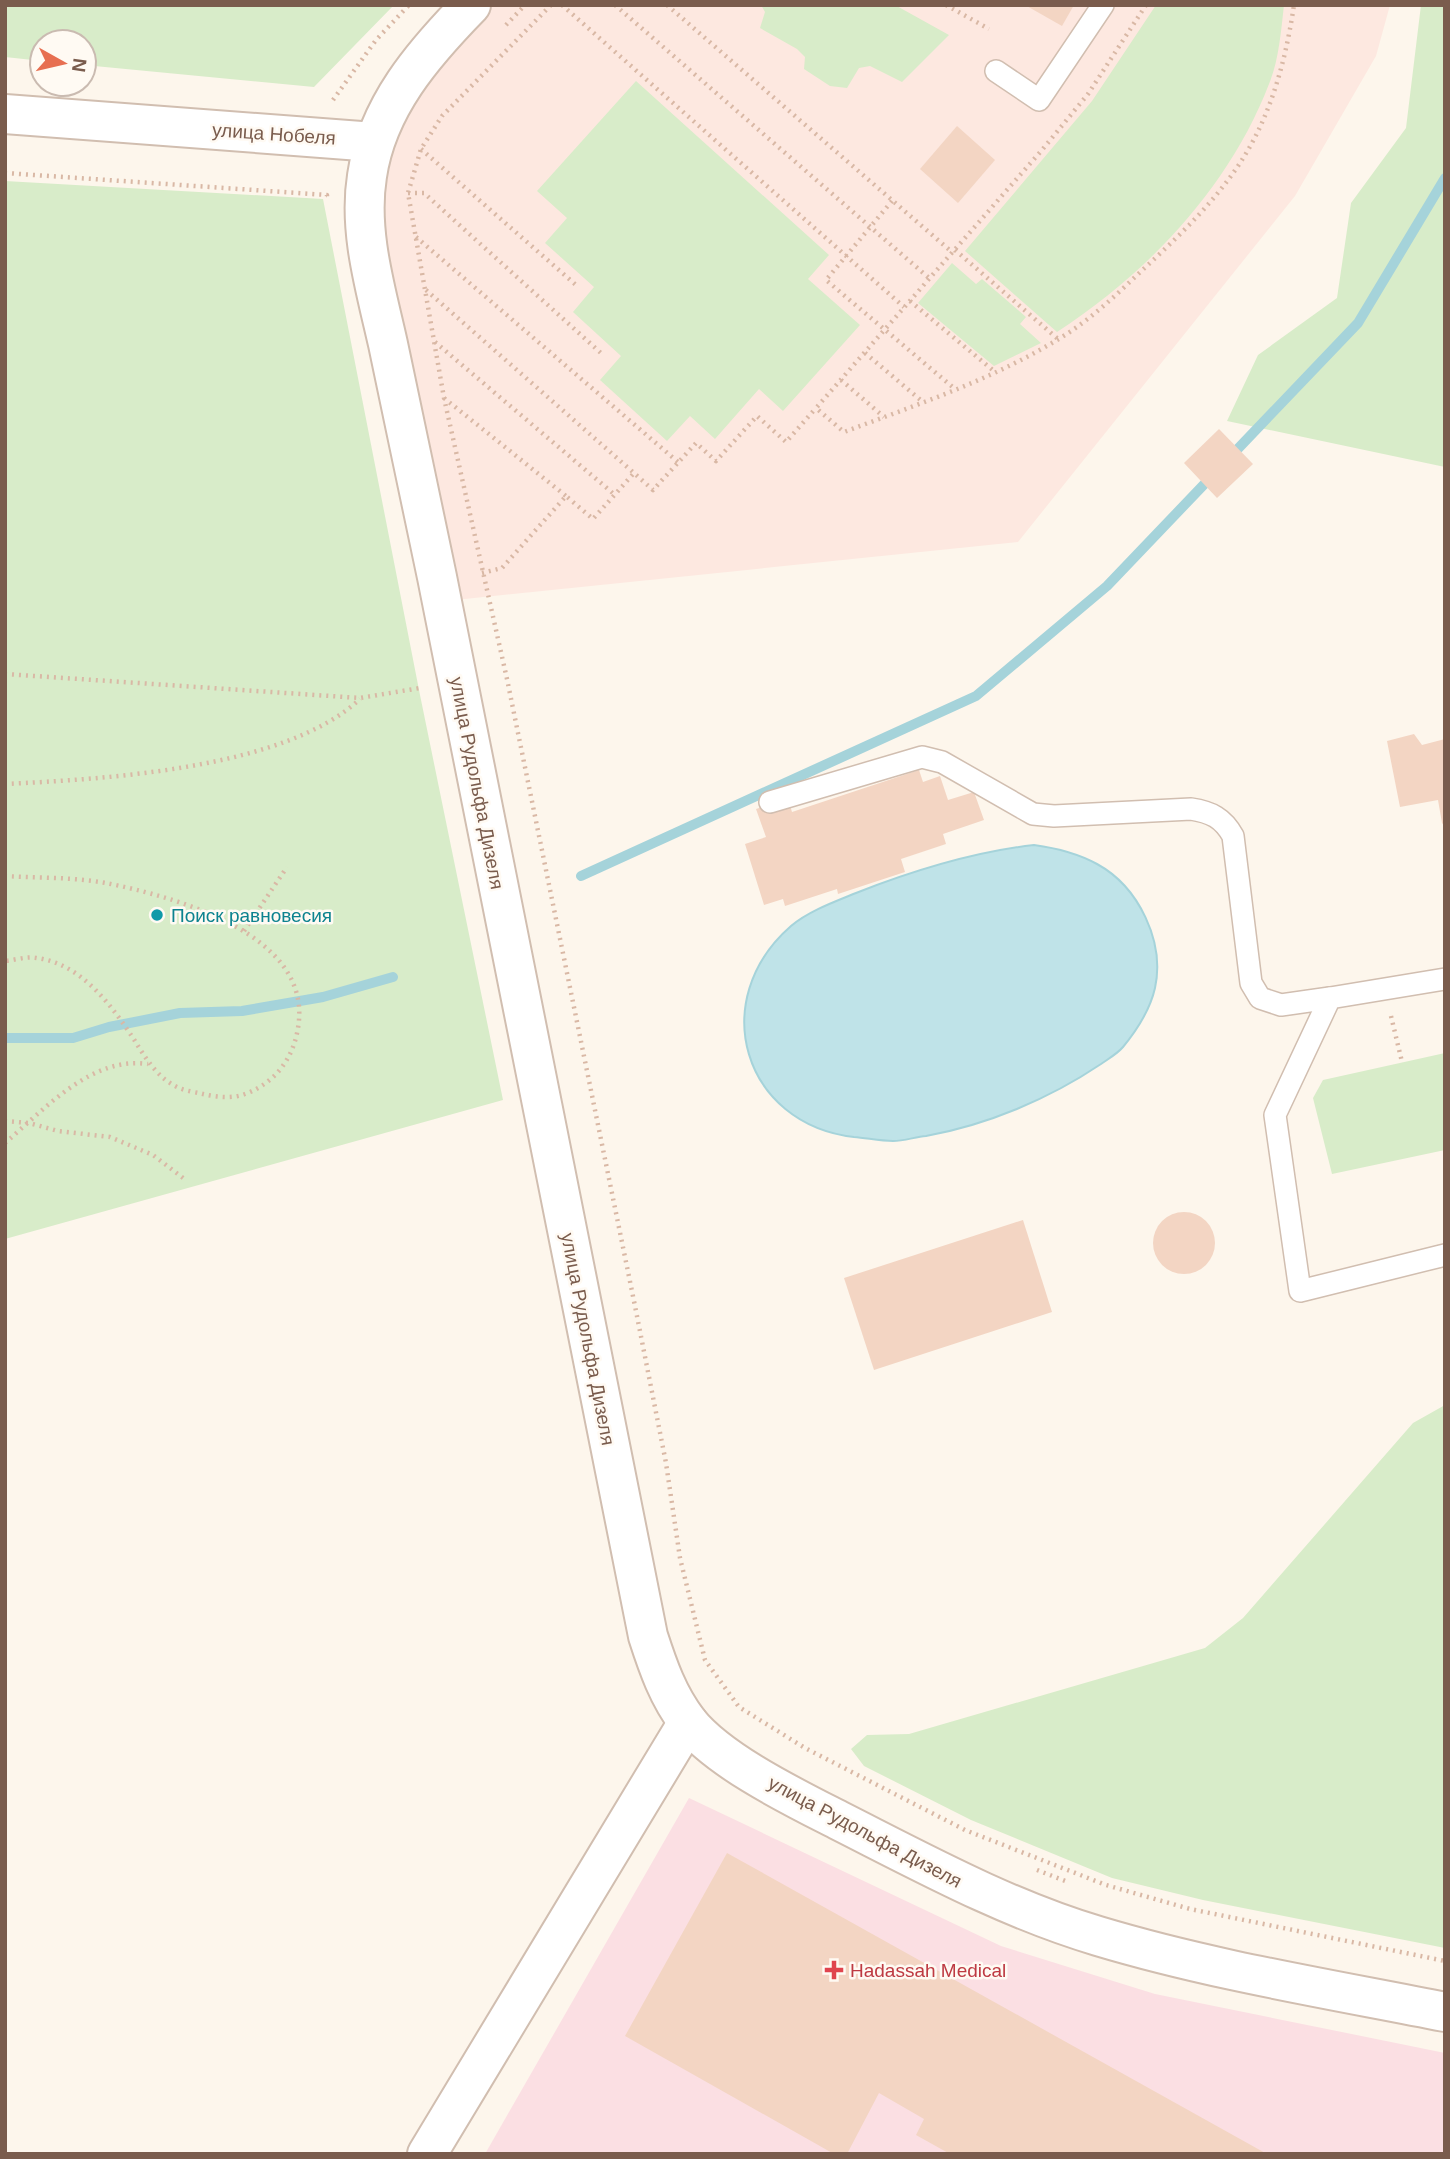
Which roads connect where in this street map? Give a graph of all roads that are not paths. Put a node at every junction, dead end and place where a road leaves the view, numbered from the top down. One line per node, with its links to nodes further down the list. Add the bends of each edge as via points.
1 (471, 5): 5 (street, via 400,89)
2 (1104, 5): 3 (lane, via 1039,100)
3 (996, 71)
4 (5, 114): 5 (street, улица Нобеля)
5 (374, 142): 10 (street, улица Рудольфа Дизеля, via 365,197 369,253 648,1636 662,1680)
6 (770, 802): 8 (lane, via 922,757 942,762 1033,814 1208,811 1226,823 1233,836 1251,983 1260,998 1280,1005)
7 (1445, 979): 8 (lane)
8 (1330, 998): 9 (lane, via 1275,1115 1300,1291)
9 (1445, 1255)
10 (688, 1722): 11 (street, улица Рудольфа Дизеля, via 710,1745 790,1796 976,1891 1097,1936 1210,1965); 12 (street)
11 (1445, 2012)
12 (427, 2154)

